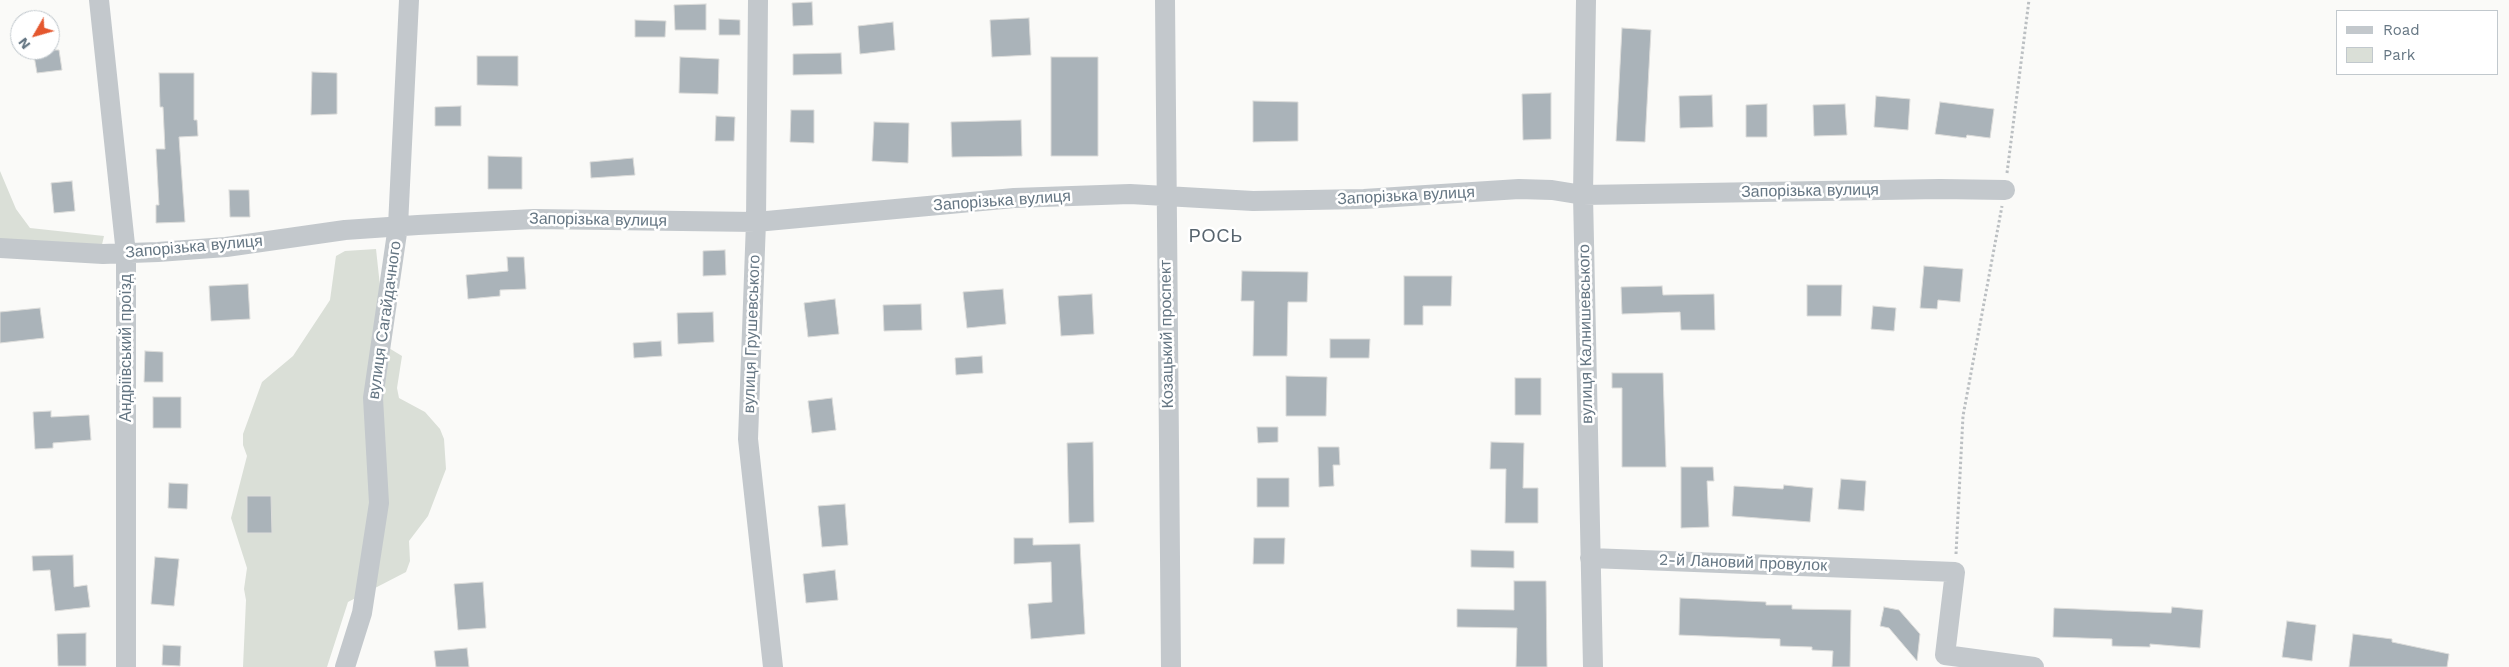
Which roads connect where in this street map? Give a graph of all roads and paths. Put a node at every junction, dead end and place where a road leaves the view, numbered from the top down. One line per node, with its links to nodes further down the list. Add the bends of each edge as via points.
1 (99, 0): 13 (street, Андріївський проїзд)
2 (409, 0): 11 (street, вулиця Сагайдачного)
3 (758, 0): 10 (street, вулиця Грушевського)
4 (1165, 0): 9 (street, Козацький проспект)
5 (1586, 0): 8 (street, вулиця Калнишевського)
6 (2030, 0): 7 (path)
7 (2005, 190): 8 (street, Запорізька вулиця); 15 (path, via 1963,416)
8 (1583, 195): 9 (street, Запорізька вулиця, via 1519,189 1364,200 1254,201); 14 (street, вулиця Калнишевського)
9 (1166, 196): 10 (street, Запорізька вулиця, via 1014,198); 19 (street, Козацький проспект)
10 (756, 222): 11 (street, Запорізька вулиця, via 534,219); 18 (street, вулиця Грушевського, via 748,439)
11 (398, 226): 13 (street, Запорізька вулиця, via 294,236 226,247); 17 (street, вулиця Сагайдачного, via 373,398 379,503 362,613)
12 (0, 248): 13 (street, Запорізька вулиця)
13 (126, 254): 16 (street, Андріївський проїзд)
14 (1590, 558): 15 (street, 2-й Лановий провулок); 20 (street, вулиця Калнишевського)
15 (1955, 572): 21 (street, via 1945,655)
16 (126, 667)
17 (345, 667)
18 (773, 667)
19 (1171, 667)
20 (1593, 667)
21 (2034, 667)

